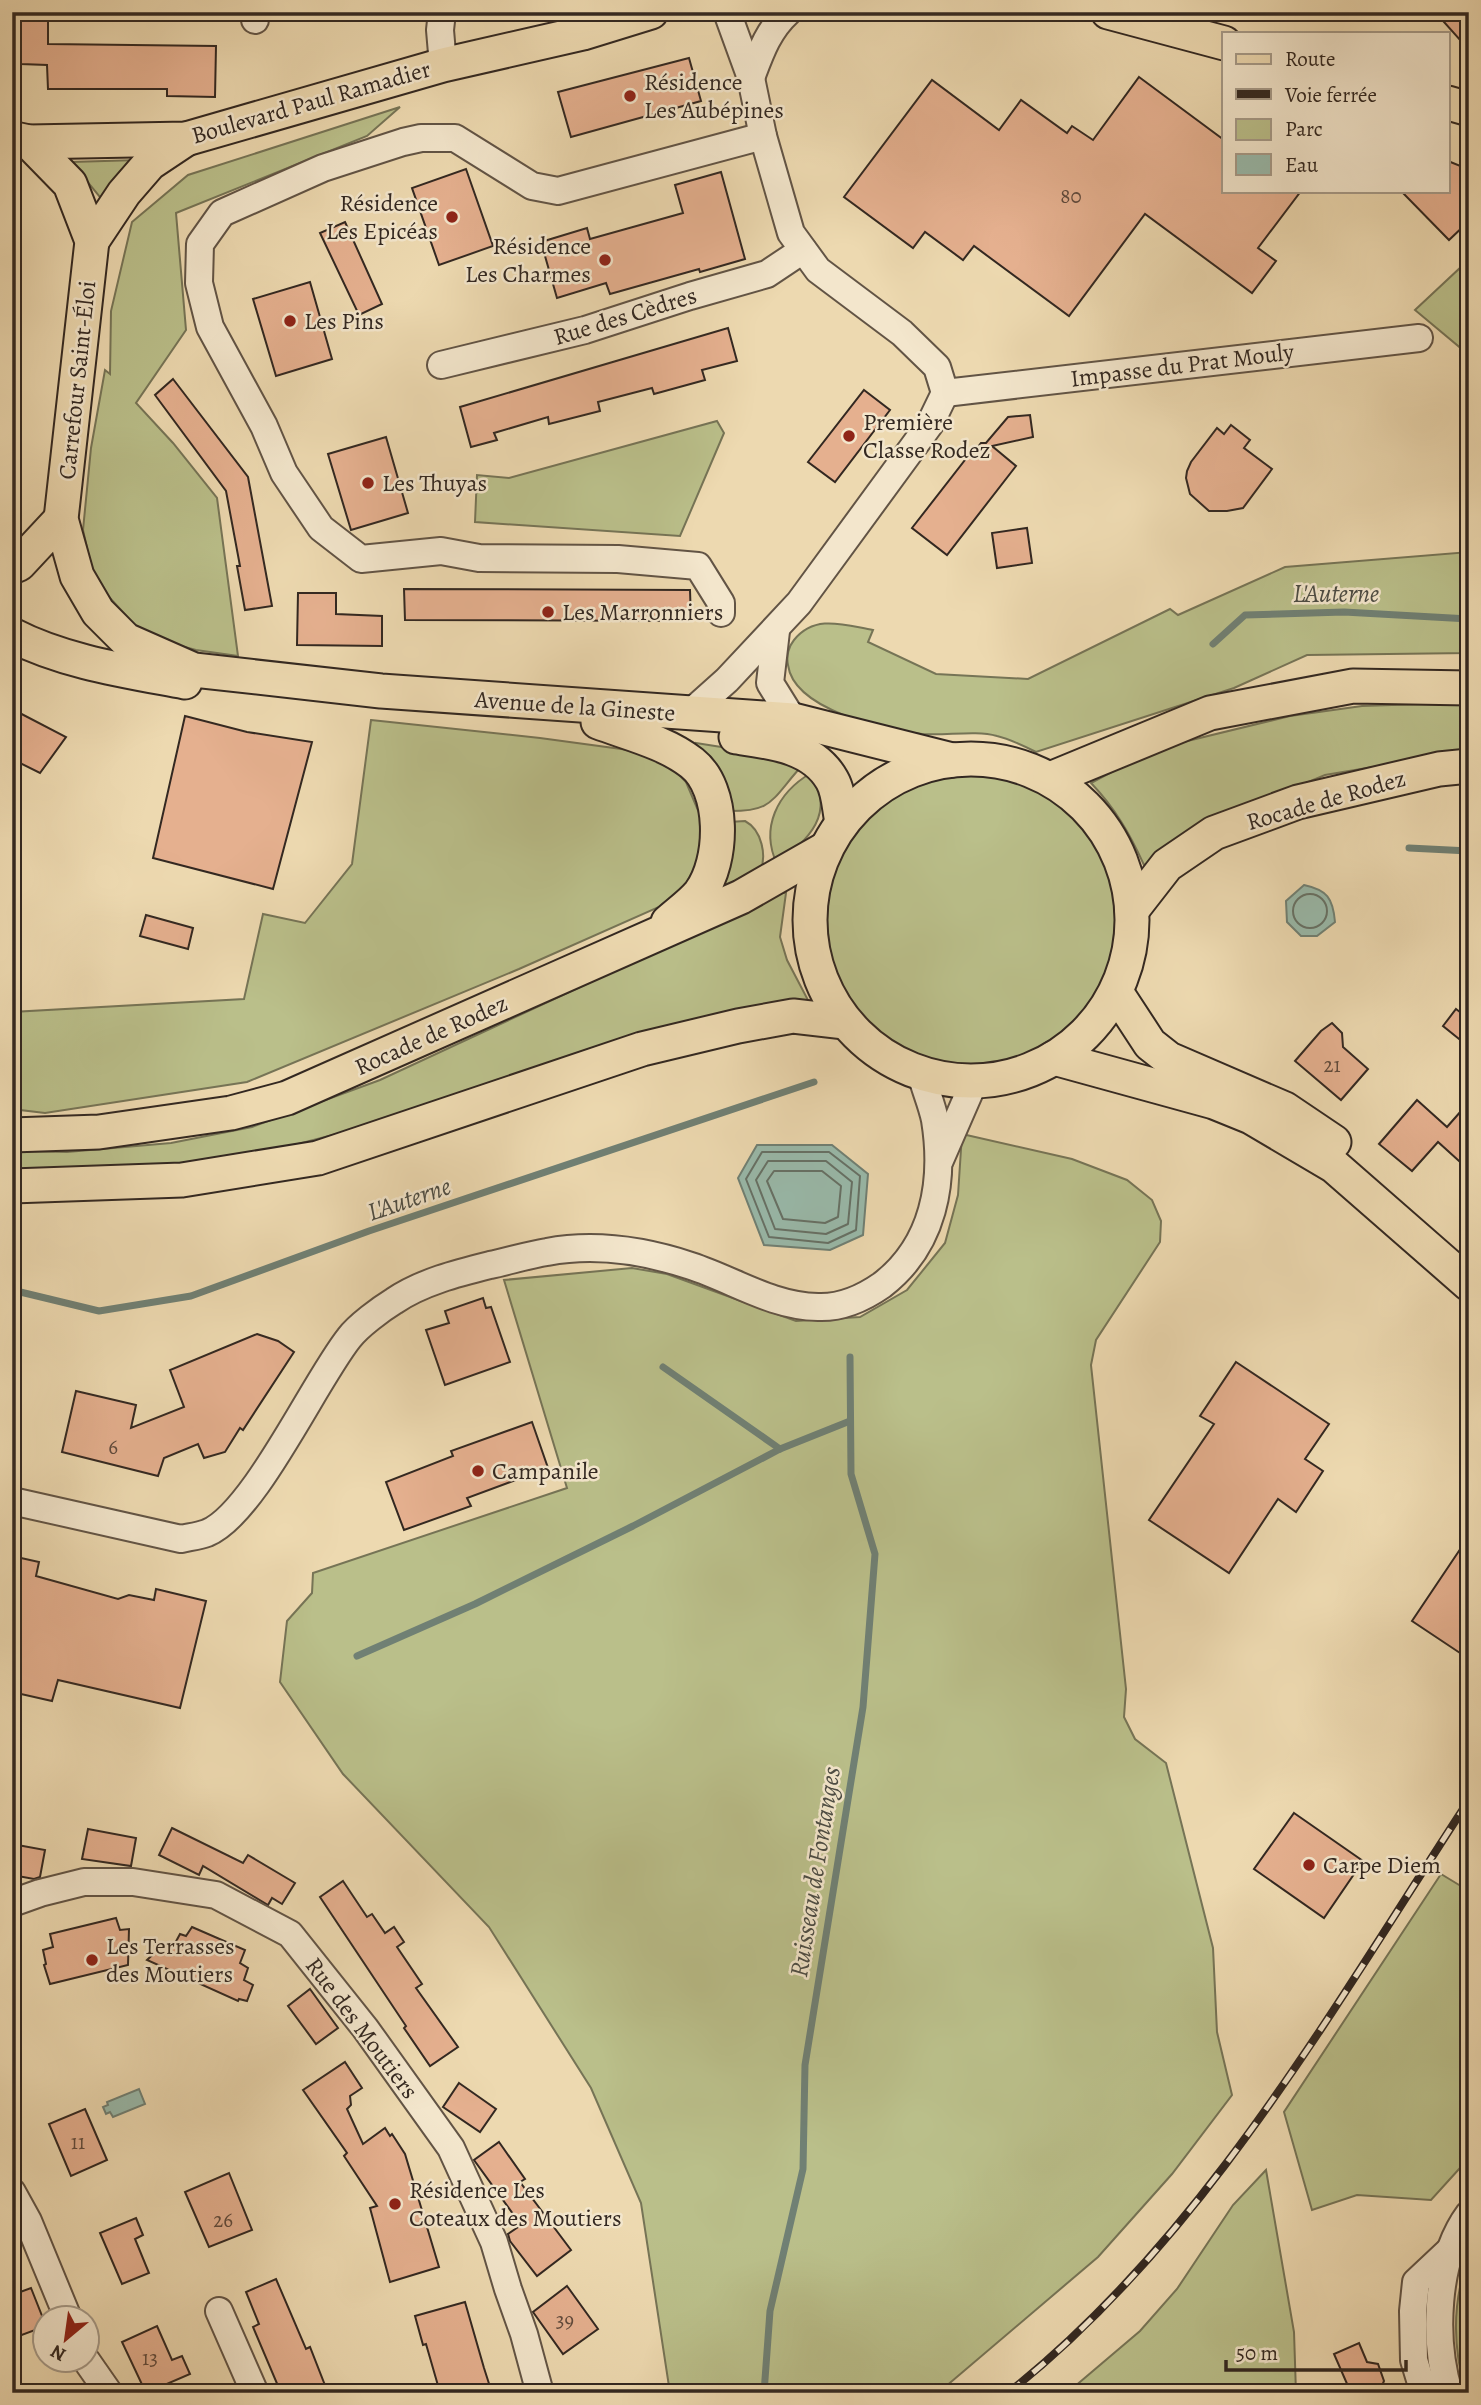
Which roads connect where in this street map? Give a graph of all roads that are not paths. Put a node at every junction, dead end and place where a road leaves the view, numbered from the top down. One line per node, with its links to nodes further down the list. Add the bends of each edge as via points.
1 (442, 12): 8 (street)
2 (583, 12): 8 (main road, Boulevard Paul Ramadier)
3 (651, 12): 8 (main road, Boulevard Paul Ramadier, via 583,33)
4 (727, 12): 9 (street)
5 (788, 12): 9 (street, via 766,39)
6 (1125, 15): 7 (main road)
7 (1222, 42)
8 (443, 65): 13 (main road, Boulevard Paul Ramadier)
9 (751, 78): 12 (street)
10 (1450, 104): 11 (main road)
11 (1469, 109)
12 (763, 136): 16 (street, via 791,233); 22 (street, via 558,191 532,186 454,138 421,138 323,168 222,213 200,244 199,283 210,327 284,473 321,528 361,558 440,551 479,558 618,559 698,566 721,603)
13 (186, 139): 14 (main road, Boulevard Paul Ramadier); 15 (main road, Carrefour Saint-Éloi, via 150,163)
14 (20, 140): 15 (main road, Carrefour Saint-Éloi, via 70,184)
15 (92, 241): 20 (main road, Carrefour Saint-Éloi)
16 (803, 250): 18 (street, Rue des Cèdres, via 767,274 584,330); 19 (street, via 818,270 902,333 937,367)
17 (1419, 338): 19 (street, Impasse du Prat Mouly)
18 (441, 365)
19 (945, 393): 23 (street, via 930,424)
20 (61, 519): 21 (main road); 25 (main road, Carrefour Saint-Éloi, via 77,576 98,612 125,640)
21 (12, 567)
22 (721, 614)
23 (776, 631): 27 (street); 28 (street, via 770,683)
24 (12, 635): 29 (main road, Avenue de la Gineste, via 69,657 212,687)
25 (194, 670): 27 (main road, Avenue de la Gineste, via 381,691)
26 (1469, 688): 32 (main road, via 1353,686 1210,713)
27 (689, 714): 28 (main road, Avenue de la Gineste)
28 (793, 720): 30 (main road, Avenue de la Gineste)
29 (598, 722): 33 (main road, Avenue de la Gineste, via 779,743 814,759 832,780 838,797); 35 (main road, Avenue de la Gineste, via 672,748 695,765 717,815 718,851 711,873 699,894)
30 (952, 760): 32 (main road, via 986,759); 33 (main road, via 920,766 890,780 864,799)
31 (1469, 766): 34 (main road, Rocade de Rodez, via 1298,802 1214,833 1167,865)
32 (1050, 779): 34 (main road, via 1082,803 1107,834 1125,870)
33 (833, 836): 35 (main road, Rocade de Rodez, via 741,897); 37 (main road, via 811,892 810,938 821,982)
34 (1132, 910): 36 (main road, via 1128,956)
35 (648, 940): 41 (main road, Rocade de Rodez, via 287,1098 231,1113 99,1132)
36 (1116, 992): 38 (main road, via 1100,1018); 44 (main road, via 1150,1044 1169,1059 1286,1109 1346,1150)
37 (845, 1022): 39 (main road, via 875,1050); 43 (main road, via 793,1016 642,1049 318,1158 182,1180)
38 (1054, 1058): 40 (main road, via 1016,1075); 45 (main road, via 1214,1102 1251,1117 1334,1166)
39 (921, 1074): 40 (main road); 42 (street, via 934,1118)
40 (974, 1082): 42 (street)
41 (12, 1136)
42 (939, 1162): 46 (street, via 936,1198 925,1235 897,1273 850,1304 820,1308 787,1304 669,1258 634,1251 550,1251 477,1268 444,1277 395,1300 350,1337 257,1482 232,1515 209,1532 181,1539)
43 (12, 1186)
44 (1469, 1256)
45 (1469, 1284)
46 (12, 1501)
47 (12, 1903): 56 (street, Rue des Moutiers, via 84,1882 133,1882 216,1895 290,1934 451,2148 494,2242)
48 (12, 2192): 51 (street)
49 (1469, 2214): 50 (street)
50 (1450, 2250): 57 (street, via 1416,2282 1415,2360); 58 (street, via 1438,2313)
51 (62, 2304)
52 (219, 2311): 55 (street)
53 (96, 2374): 54 (street)
54 (109, 2393)
55 (255, 2393)
56 (540, 2393)
57 (1424, 2393)
58 (1449, 2393)

